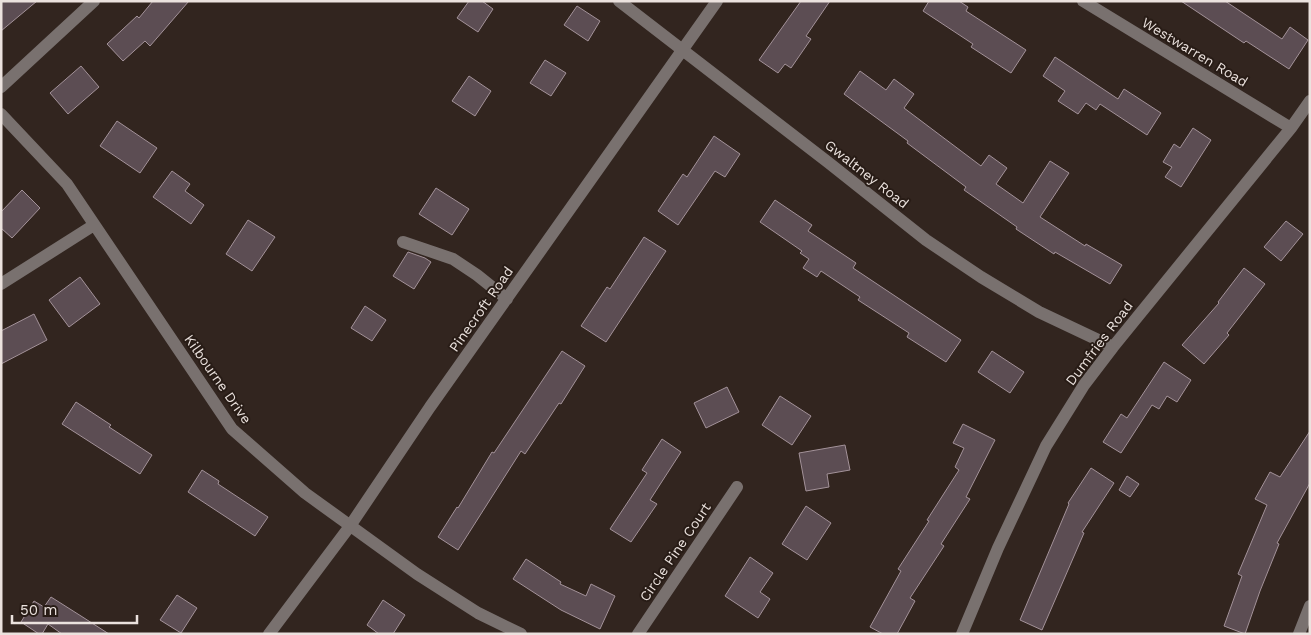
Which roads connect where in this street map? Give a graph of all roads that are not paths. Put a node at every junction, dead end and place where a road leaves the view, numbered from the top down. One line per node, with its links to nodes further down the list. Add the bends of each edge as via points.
1 (94, 1): 6 (street)
2 (619, 1): 5 (street, Gwaltney Road)
3 (717, 1): 5 (street, Pinecroft Road)
4 (1083, 1): 9 (street, Westwarren Road)
5 (683, 50): 13 (street, Pinecroft Road); 14 (street, Gwaltney Road, via 926,240 1039,312)
6 (1, 87)
7 (1310, 101): 9 (street, Dumfries Road)
8 (1, 114): 10 (street, Kilbourne Drive, via 67,184)
9 (1291, 128): 14 (street, Dumfries Road)
10 (94, 225): 12 (street); 16 (street, Kilbourne Drive, via 232,429 305,493)
11 (402, 242): 13 (street, via 453,259)
12 (1, 284)
13 (507, 299): 16 (street, Pinecroft Road)
14 (1112, 347): 21 (street, Dumfries Road, via 1046,446)
15 (736, 487): 20 (street, Circle Pine Court)
16 (350, 526): 18 (street, Pinecroft Road); 19 (street, Kilbourne Drive, via 478,613)
17 (1310, 606): 22 (street)
18 (269, 634)
19 (520, 634)
20 (638, 634)
21 (962, 634)
22 (1299, 634)

